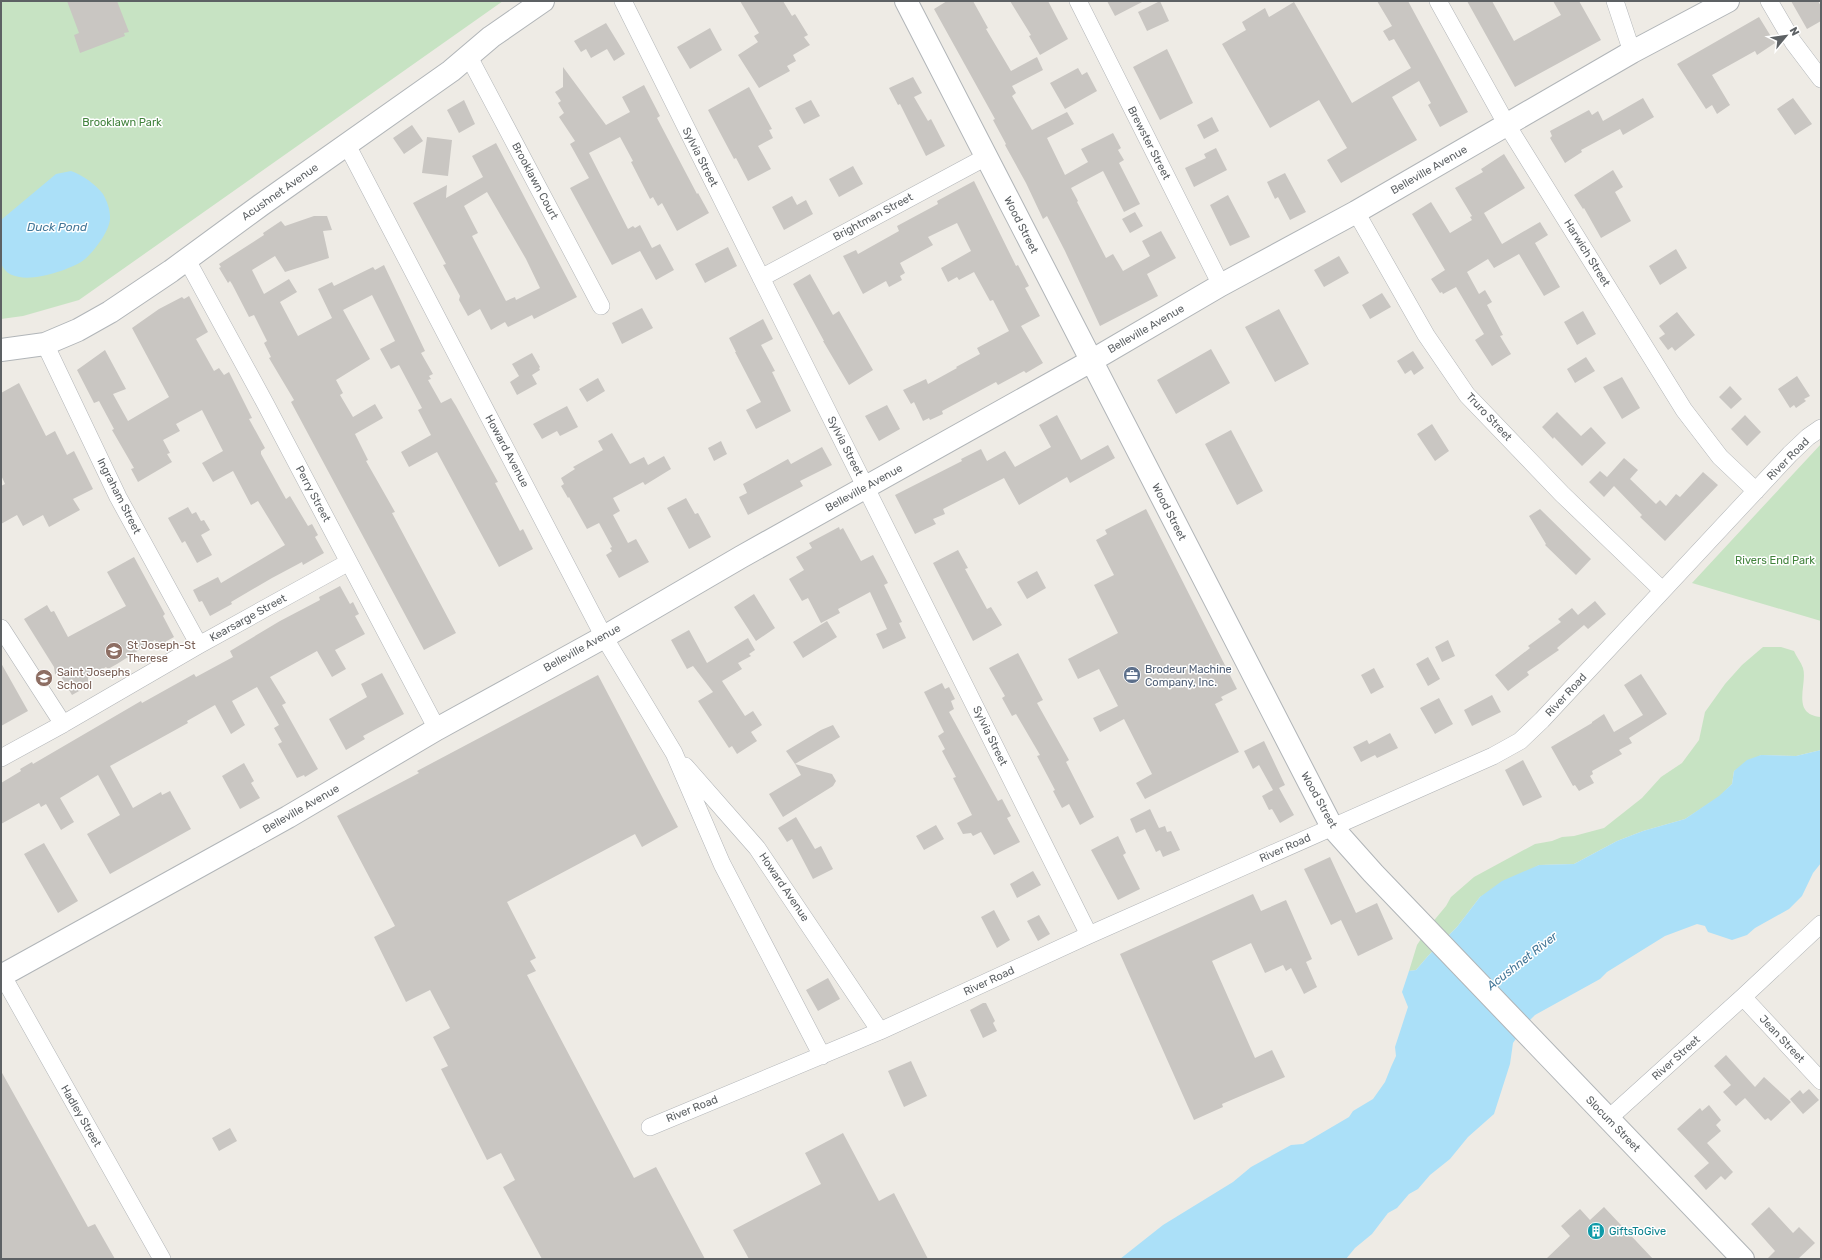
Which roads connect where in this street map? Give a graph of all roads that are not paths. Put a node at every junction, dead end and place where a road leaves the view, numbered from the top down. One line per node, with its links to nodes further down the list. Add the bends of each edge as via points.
1 (543, 1): 10 (main road, Acushnet Avenue)
2 (623, 1): 17 (street, Sylvia Street)
3 (906, 1): 14 (main road, Wood Street)
4 (1078, 1): 18 (street, Brewster Street)
5 (1438, 1): 12 (street, Harwich Street)
6 (1615, 1): 9 (street)
7 (1728, 1): 9 (main road, Belleville Avenue)
8 (1769, 1): 11 (street, via 1793,42)
9 (1632, 52): 12 (main road, Belleville Avenue)
10 (468, 57): 13 (main road, Acushnet Avenue); 19 (street, Brooklawn Court)
11 (1821, 79)
12 (1507, 125): 15 (main road, Belleville Avenue); 25 (street, Harwich Street, via 1684,410 1720,457)
13 (347, 145): 16 (main road, Acushnet Avenue); 29 (street, Howard Avenue)
14 (986, 157): 17 (street, Brightman Street); 22 (main road, Wood Street)
15 (1356, 212): 18 (main road, Belleville Avenue); 27 (street, Truro Street, via 1426,335 1467,395 1562,494)
16 (187, 260): 20 (main road, Acushnet Avenue, via 110,312); 26 (street, Perry Street, via 266,403)
17 (761, 278): 24 (street, Sylvia Street)
18 (1221, 285): 22 (main road, Belleville Avenue)
19 (601, 306)
20 (45, 344): 21 (main road, Acushnet Avenue); 30 (street, Ingraham Street, via 118,496)
21 (1, 350)
22 (1091, 361): 24 (main road, Belleville Avenue); 35 (main road, Wood Street)
23 (1821, 428): 25 (street, River Road, via 1790,454)
24 (866, 487): 29 (main road, Belleville Avenue); 37 (street, Sylvia Street)
25 (1756, 491): 27 (street, River Road)
26 (349, 562): 30 (street, Kearsarge Street); 32 (street, Perry Street)
27 (1662, 590): 35 (street, River Road, via 1520,741 1493,756)
28 (1, 628): 31 (street)
29 (604, 637): 32 (main road, Belleville Avenue); 33 (street, Howard Avenue)
30 (199, 645): 31 (street, Kearsarge Street)
31 (63, 724): 34 (street, Kearsarge Street)
32 (437, 729): 38 (main road, Belleville Avenue, via 288,817)
33 (674, 753): 41 (street, Howard Avenue, via 757,848); 42 (street, Howard Avenue, via 722,864)
34 (1, 758)
35 (1332, 827): 37 (street, River Road); 39 (main road, Wood Street)
36 (1821, 924): 40 (street, River Street)
37 (1089, 935): 41 (street, River Road)
38 (2, 975): 46 (street, Hadley Street)
39 (1483, 988): 44 (main road, Slocum Street)
40 (1743, 997): 43 (street, Jean Street); 44 (street, River Street)
41 (880, 1031): 42 (street, River Road)
42 (822, 1056): 45 (street, River Road)
43 (1821, 1081)
44 (1608, 1119): 47 (main road, Slocum Street)
45 (650, 1127)
46 (162, 1259)
47 (1743, 1259)

